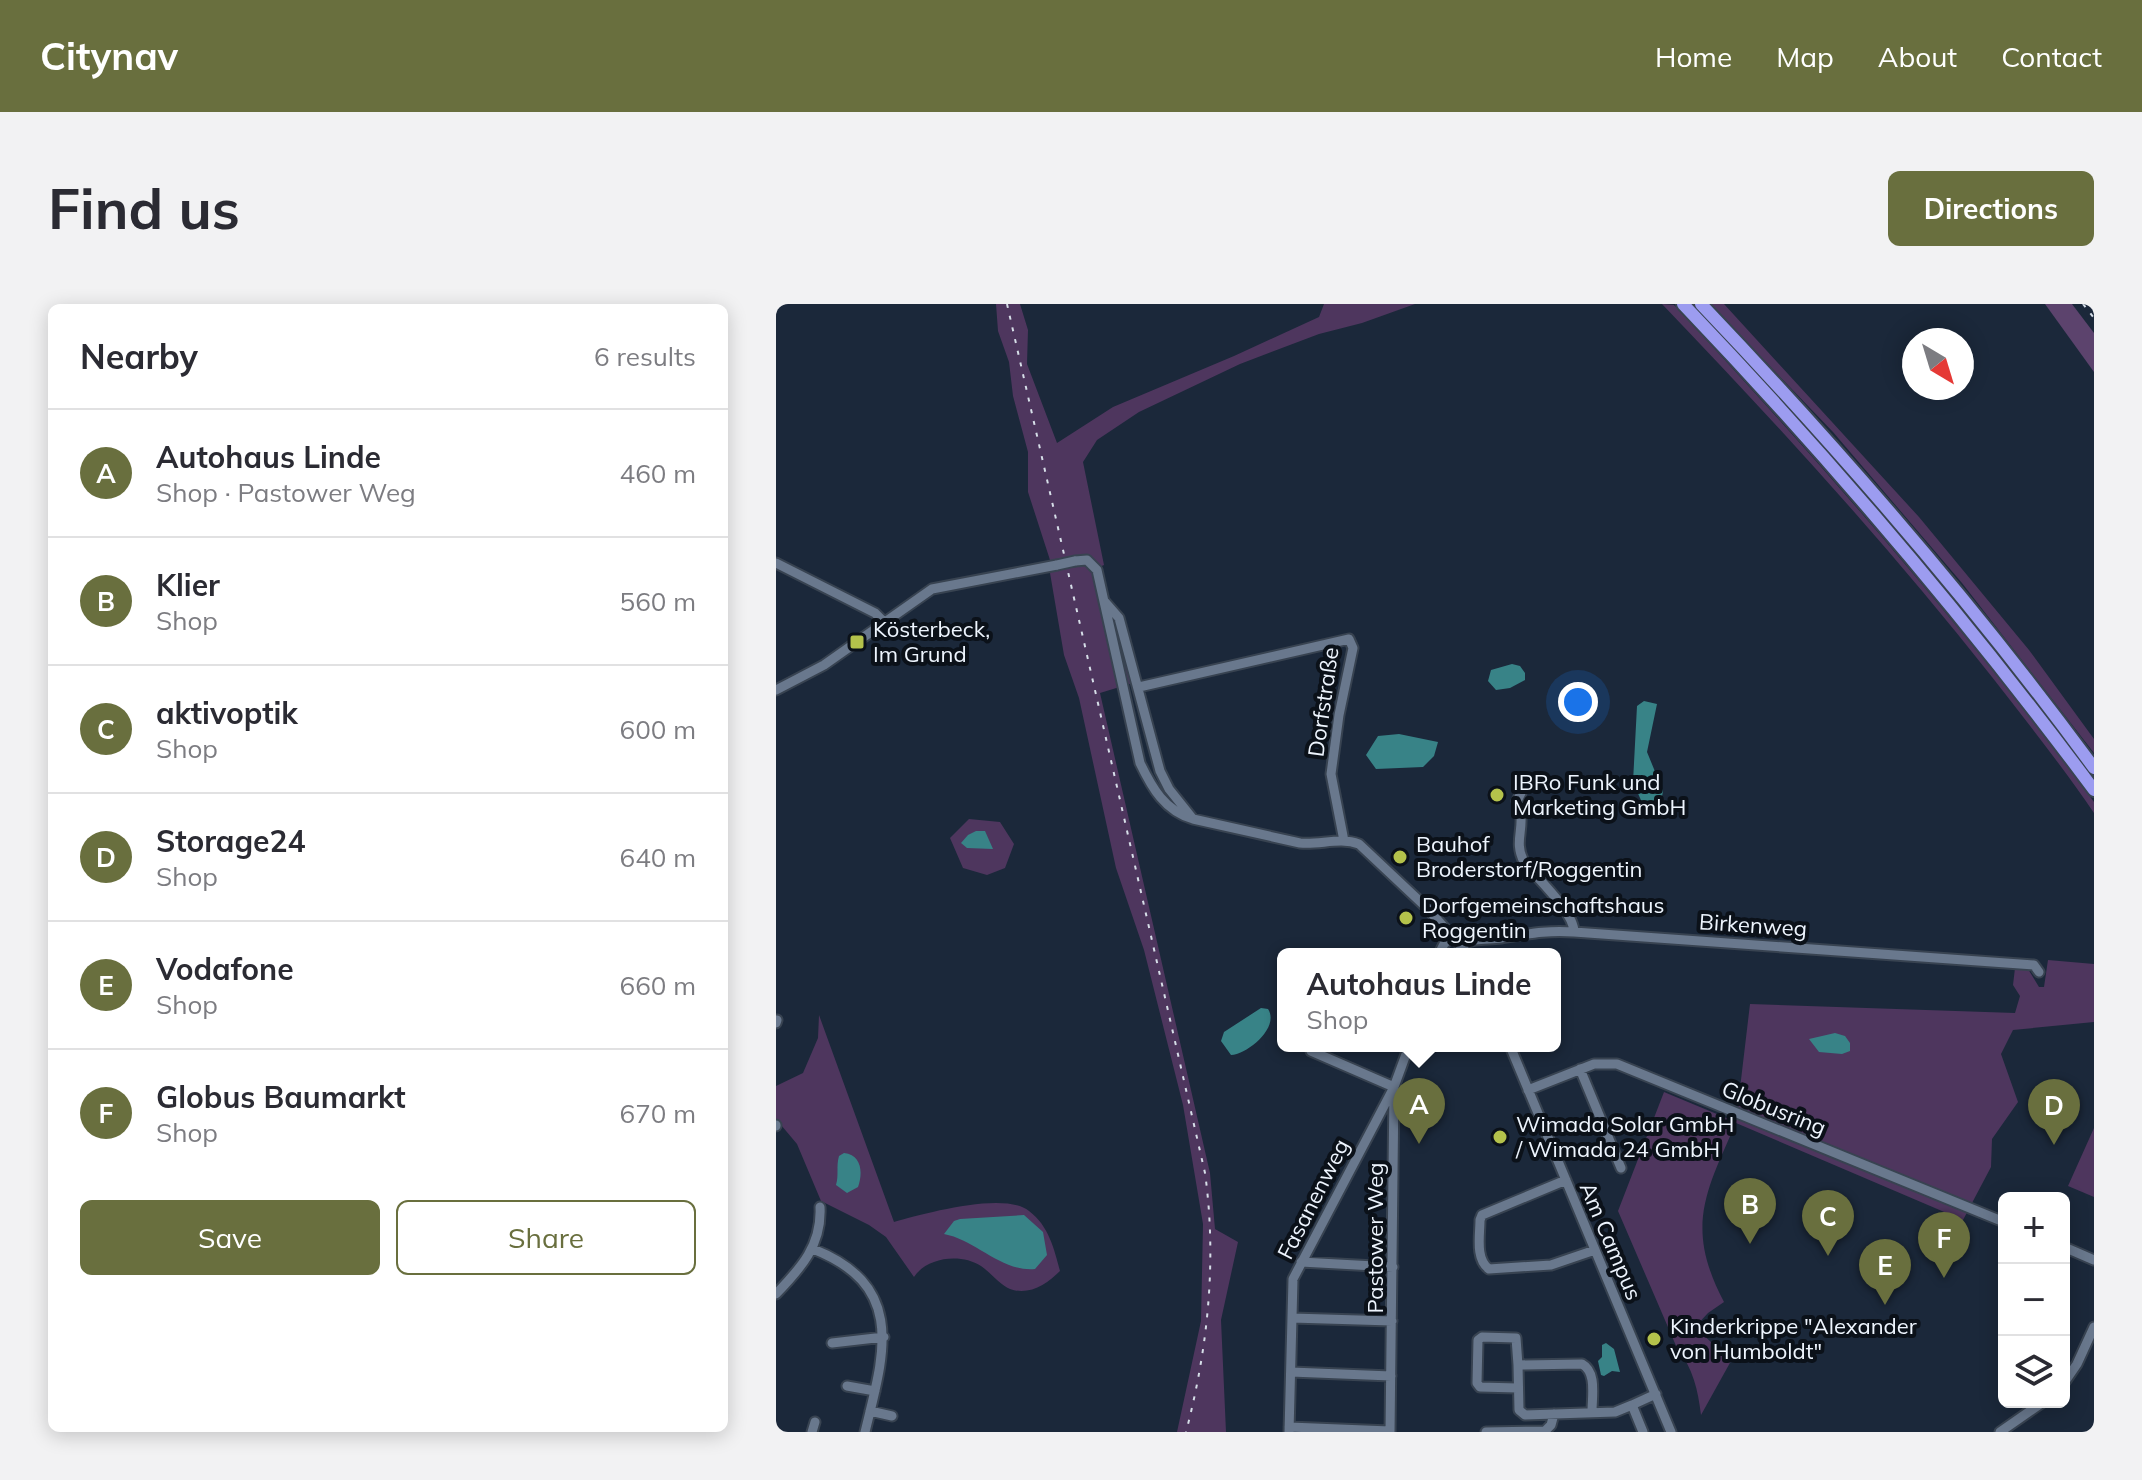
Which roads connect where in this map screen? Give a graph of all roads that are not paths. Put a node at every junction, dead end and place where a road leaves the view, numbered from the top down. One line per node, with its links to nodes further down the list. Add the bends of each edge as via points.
1 (1683, 304): 9 (highway, via 1898,541)
2 (1701, 304): 8 (highway, via 1907,531)
3 (776, 563): 5 (street)
4 (1105, 602): 5 (street, bridge, via 1097,570 1087,560 1075,561 932,589); 6 (street, via 1119,618); 11 (street, via 1140,763 1168,806)
5 (884, 622): 7 (street, via 824,665)
6 (1139, 687): 11 (street, via 1160,771); 12 (street, Dorfstraße, via 1349,639 1353,648 1331,774)
7 (776, 690)
8 (2094, 768)
9 (2094, 790)
10 (1521, 793): 13 (street, via 1519,852 1569,915)
11 (1193, 819): 12 (street, via 1313,845)
12 (1344, 841): 14 (street, via 1367,849)
13 (1574, 932): 17 (street, Birkenweg, via 1468,940); 18 (street, Birkenweg, via 2034,965)
14 (1453, 935): 15 (street); 16 (street)
15 (1442, 948)
16 (1464, 948)
17 (1465, 948)
18 (2039, 972)
19 (1313, 1052): 23 (street)
20 (1407, 1052): 23 (street, Pastower Weg)
21 (1512, 1052): 24 (street)
22 (1580, 1069): 24 (street, Globusring); 25 (street, via 1606,1121); 28 (street, Globusring, via 1606,1063 1628,1067)
23 (1394, 1087): 33 (street, Fasanenweg); 34 (street, Pastower Weg)
24 (1528, 1090): 26 (street, Am Campus)
25 (1621, 1168)
26 (1566, 1180): 30 (street, Am Campus); 30 (street, via 1482,1215 1483,1264 1489,1269 1551,1265)
27 (820, 1207): 29 (street)
28 (1998, 1220)
29 (813, 1249): 35 (street); 39 (street, via 860,1279 874,1299)
30 (1595, 1250): 48 (street, Am Campus)
31 (2070, 1250): 32 (street)
32 (2094, 1260)
33 (1301, 1262): 34 (street); 36 (street, Fasanenweg, via 1293,1279)
34 (1393, 1267): 37 (street, Pastower Weg)
35 (776, 1294)
36 (1292, 1318): 37 (street); 42 (street, Fasanenweg)
37 (1392, 1321): 44 (street, Pastower Weg)
38 (2094, 1327): 43 (street)
39 (884, 1337): 40 (street); 47 (street)
40 (832, 1343)
41 (1518, 1365): 46 (street); 46 (street, via 1516,1338 1478,1340 1480,1387); 52 (street, via 1588,1367)
42 (1291, 1372): 44 (street); 55 (street, Fasanenweg)
43 (2070, 1374)
44 (1391, 1376): 56 (street, Pastower Weg)
45 (847, 1386): 47 (street)
46 (1517, 1388): 53 (street, via 1519,1410 1525,1415)
47 (875, 1391): 51 (street)
48 (1656, 1394): 49 (street); 61 (street, Am Campus)
49 (1632, 1405): 52 (street); 60 (street)
50 (2034, 1408): 62 (street)
51 (870, 1411): 54 (street); 57 (street)
52 (1592, 1412): 53 (street)
53 (1554, 1414): 59 (street, via 1545,1431)
54 (892, 1416)
55 (1289, 1429): 56 (street)
56 (1390, 1431)
57 (865, 1432)
58 (1486, 1432): 59 (street)
59 (1531, 1432)
60 (1643, 1432)
61 (1671, 1432)
62 (2000, 1432)

